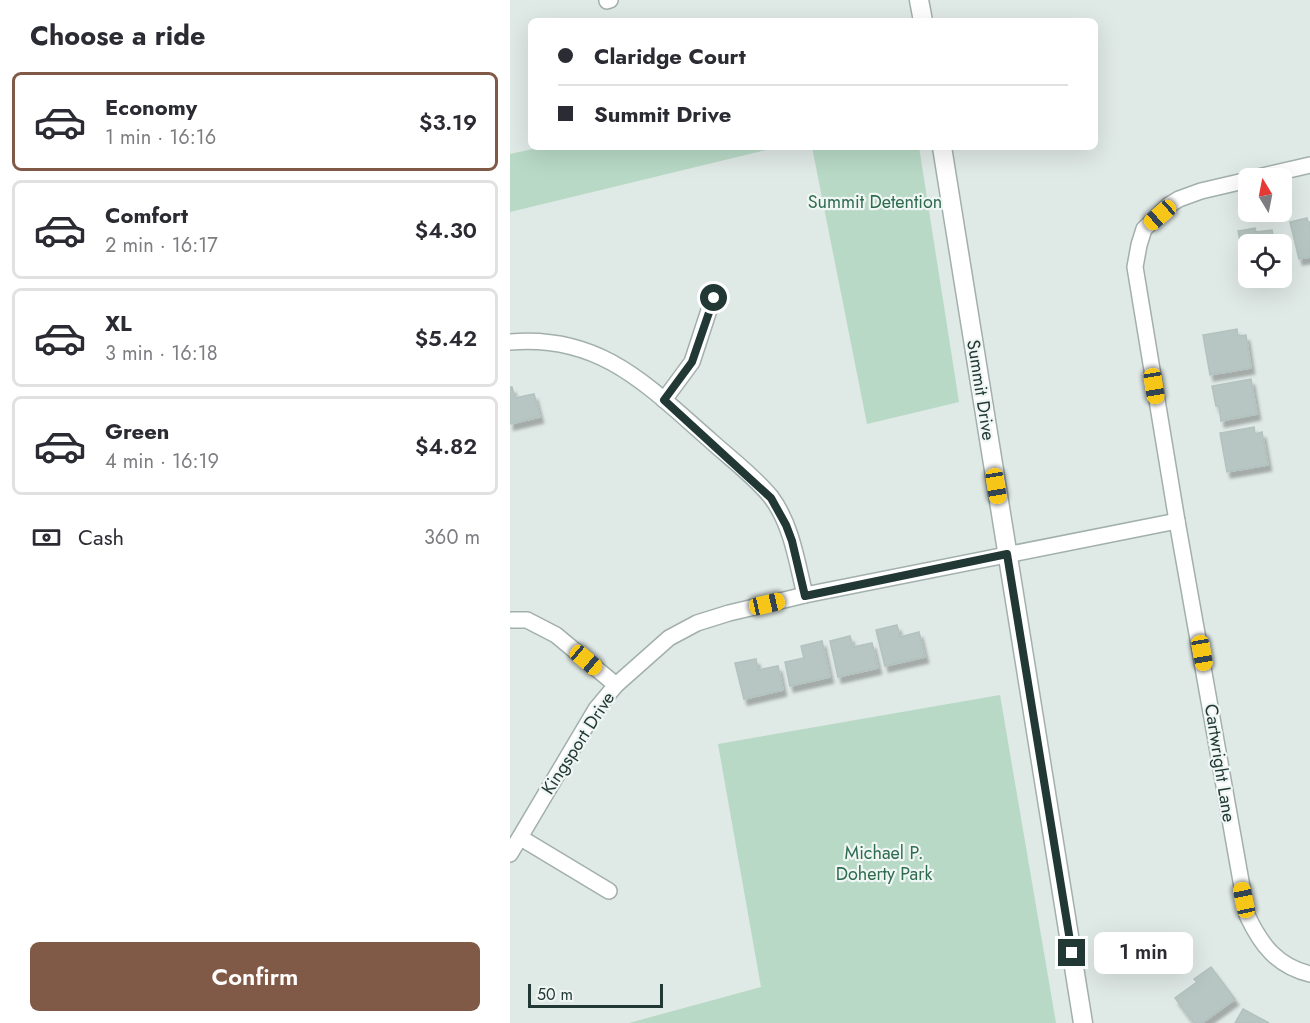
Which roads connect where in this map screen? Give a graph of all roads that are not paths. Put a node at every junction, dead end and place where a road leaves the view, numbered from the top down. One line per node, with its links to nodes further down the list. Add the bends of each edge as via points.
1 (919, 0): 2 (street)
2 (922, 18)
3 (942, 150): 11 (street, Summit Drive)
4 (1310, 165): 5 (street)
5 (1292, 169)
6 (1238, 182): 10 (street, Cartwright Lane, via 1179,199 1144,229 1138,245 1135,267)
7 (714, 298): 9 (street, via 692,362)
8 (510, 342): 9 (street, via 544,342 591,351)
9 (664, 400): 12 (street, via 771,498 792,541)
10 (1177, 521): 11 (street, Kingsport Drive); 18 (street, Cartwright Lane, via 1247,915 1256,935 1279,961 1295,971)
11 (1007, 554): 12 (street, Kingsport Drive); 19 (street, Summit Drive)
12 (805, 596): 14 (street, Kingsport Drive, via 698,623 669,638)
13 (510, 620): 14 (street, via 527,620 556,634)
14 (616, 685): 15 (street, Kingsport Drive, via 563,762)
15 (521, 838): 16 (street, Kingsport Drive); 17 (street)
16 (510, 854)
17 (609, 891)
18 (1310, 974)
19 (1083, 1023)

